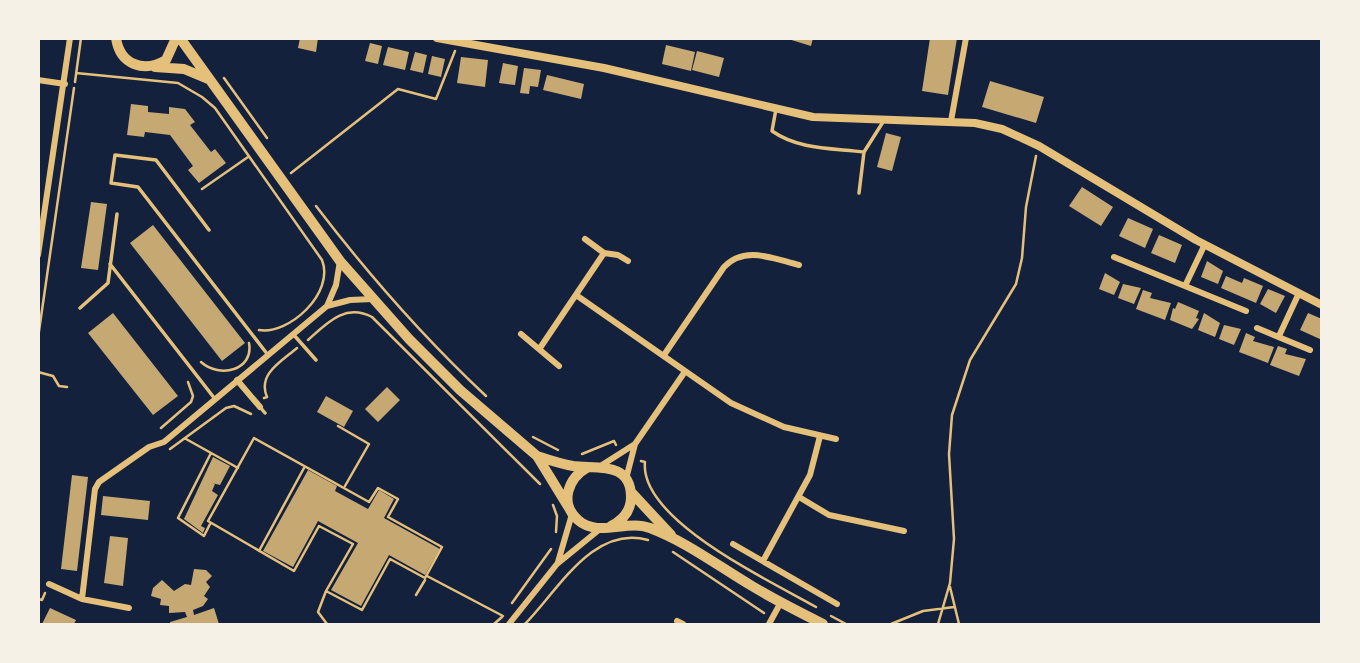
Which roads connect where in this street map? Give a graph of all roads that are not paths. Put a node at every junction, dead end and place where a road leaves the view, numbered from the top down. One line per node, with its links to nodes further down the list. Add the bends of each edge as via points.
1 (70, 38): 9 (street)
2 (178, 38): 6 (main road, via 166,60); 7 (main road)
3 (438, 38): 10 (street, via 604,68)
4 (966, 38): 12 (street)
5 (115, 39): 6 (main road, via 124,57)
6 (149, 67): 7 (main road, via 184,69)
7 (208, 79): 22 (main road)
8 (38, 80): 9 (street)
9 (65, 84): 20 (street)
10 (776, 109): 11 (street, via 813,117); 13 (lane, via 772,131 783,139)
11 (884, 120): 12 (street); 13 (lane)
12 (951, 121): 18 (street, via 1002,129 1039,146)
13 (864, 152): 14 (lane)
14 (859, 193)
15 (117, 214): 24 (lane)
16 (209, 230): 40 (lane, via 156,160 115,155 111,183 138,187)
17 (585, 239): 19 (street)
18 (1205, 244): 26 (street); 27 (street)
19 (604, 253): 23 (street); 28 (street)
20 (38, 255)
21 (1114, 257): 26 (street)
22 (340, 261): 29 (main road); 31 (street)
23 (628, 261)
24 (110, 264): 32 (lane, via 108,284); 46 (lane)
25 (799, 265): 41 (street, via 752,254 728,262)
26 (1185, 286): 33 (street)
27 (1299, 293): 30 (street); 37 (street)
28 (576, 295): 38 (street); 41 (street)
29 (373, 299): 31 (street); 51 (main road, via 460,390)
30 (1321, 305)
31 (327, 306): 35 (street)
32 (80, 307)
33 (1246, 311)
34 (1257, 328): 37 (street)
35 (293, 334): 40 (street); 42 (lane)
36 (520, 334): 38 (street)
37 (1279, 336): 39 (street)
38 (540, 348): 43 (street)
39 (1310, 351)
40 (268, 355): 45 (street)
41 (664, 355): 44 (street)
42 (316, 360)
43 (559, 366)
44 (684, 373): 48 (street, via 748,413); 50 (street)
45 (237, 380): 46 (street); 47 (street)
46 (215, 399): 65 (street, via 164,442 149,447 99,482)
47 (262, 410)
48 (820, 436): 49 (street); 56 (street)
49 (836, 439)
50 (635, 443): 52 (street); 54 (street)
51 (537, 456): 53 (main road); 57 (main road)
52 (602, 465): 53 (main road); 54 (main road)
53 (588, 467): 57 (main road, via 569,488)
54 (626, 479): 55 (main road)
55 (631, 492): 58 (main road, via 627,513); 60 (main road)
56 (799, 497): 59 (street, via 829,515); 62 (street)
57 (571, 511): 58 (main road, via 589,527); 63 (street)
58 (605, 528): 60 (main road, via 644,525); 63 (street)
59 (904, 531)
60 (672, 536): 66 (main road)
61 (733, 544): 62 (street)
62 (763, 561): 67 (street)
63 (557, 564): 70 (street)
64 (49, 584): 65 (street)
65 (82, 599): 68 (street)
66 (781, 602): 69 (street); 71 (main road)
67 (837, 604)
68 (128, 608)
69 (770, 621)
70 (509, 625)
71 (823, 625)

